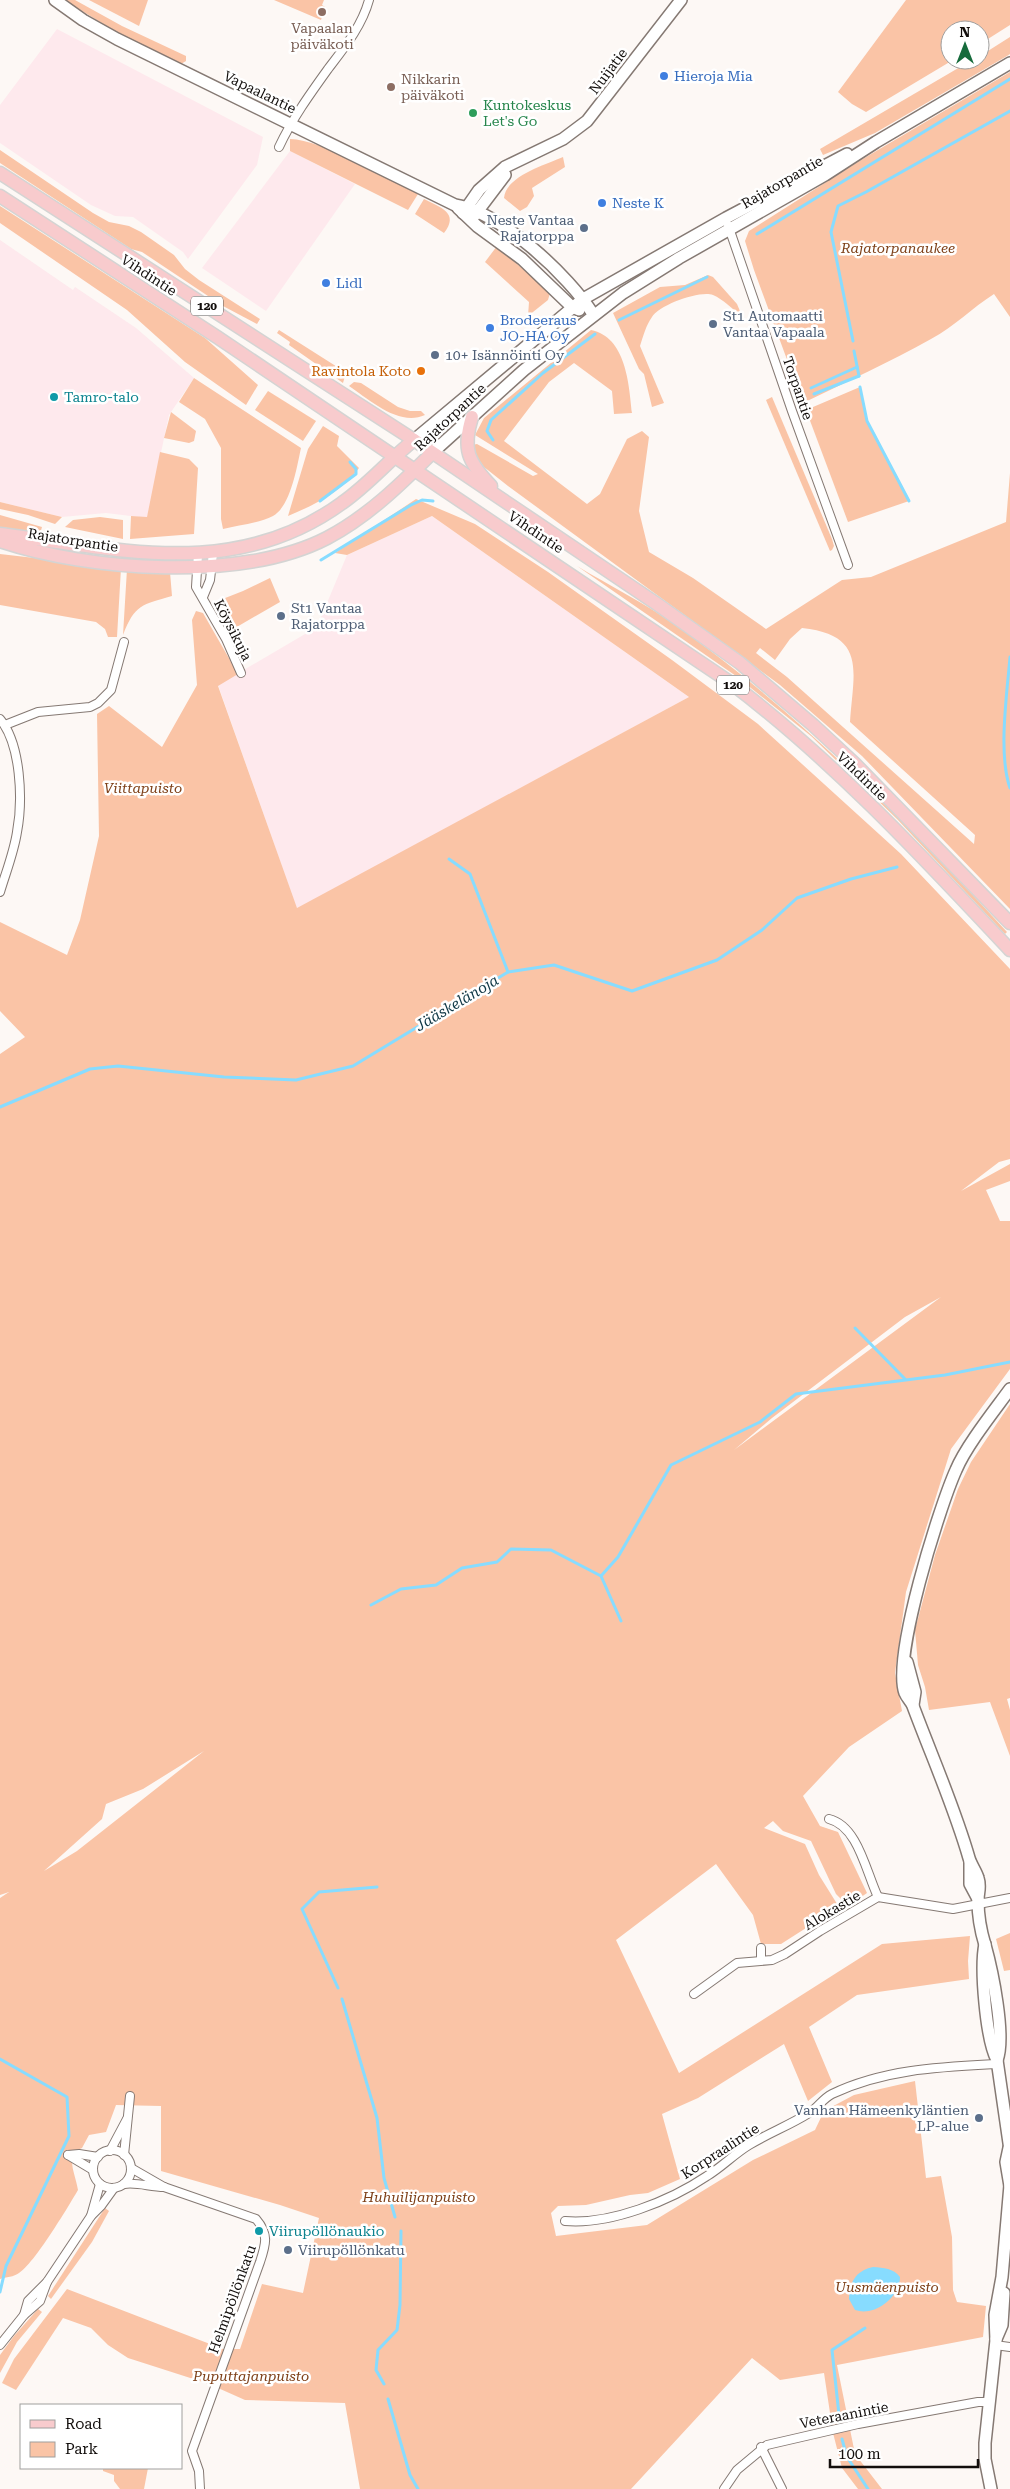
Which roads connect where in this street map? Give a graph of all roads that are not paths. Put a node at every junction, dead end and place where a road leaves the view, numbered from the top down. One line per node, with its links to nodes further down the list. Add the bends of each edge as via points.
1 (55, 0): 5 (street, Vapaalantie, via 117,39)
2 (369, 0): 5 (street, via 345,46)
3 (681, 0): 7 (street, Nuijatie, via 587,120 563,139)
4 (1010, 63): 12 (street, Rajatorpantie, via 876,142 827,163)
5 (290, 123): 6 (street); 10 (street, Vapaalantie)
6 (278, 147)
7 (521, 160): 10 (street, Nuijatie, via 505,167 479,190); 11 (street, Nuijatie, via 494,188)
8 (0, 172): 17 (main road, Vihdintie / 120)
9 (0, 196): 19 (main road, Vihdintie / 120)
10 (464, 211): 11 (street, Nuijatie); 14 (street, Vapaalantie, via 522,259)
11 (479, 211): 13 (street, via 536,251)
12 (728, 224): 13 (street, Rajatorpantie); 15 (street, Rajatorpantie); 26 (street, Torpantie)
13 (583, 299): 14 (street, Rajatorpantie); 15 (street)
14 (572, 307): 15 (street, Vapaalantie); 17 (street, Rajatorpantie)
15 (593, 314): 16 (street, Rajatorpantie)
16 (472, 417): 18 (street, Rajatorpantie); 21 (main road, via 466,441 469,456 480,474)
17 (414, 440): 18 (main road, Vihdintie / 120); 19 (main road, Rajatorpantie)
18 (432, 453): 20 (main road, Rajatorpantie); 21 (main road, Vihdintie / 120)
19 (394, 456): 20 (main road, Vihdintie / 120); 24 (main road, Rajatorpantie, via 342,504 297,529 268,541)
20 (416, 469): 27 (main road, Rajatorpantie, via 383,500 325,539 285,554); 34 (main road, Vihdintie / 120, via 762,707 858,793)
21 (509, 504): 33 (main road, Vihdintie / 120, via 698,632 773,690 903,811)
22 (0, 534): 25 (main road, Rajatorpantie)
23 (0, 541): 25 (main road, Rajatorpantie, via 103,562)
24 (213, 553): 25 (main road, Rajatorpantie); 27 (street, Köysikuja)
25 (197, 561): 27 (main road, Rajatorpantie); 28 (street, Köysikuja, via 196,587)
26 (848, 565)
27 (213, 567): 28 (street, Köysikuja)
28 (203, 597): 30 (street, Köysikuja)
29 (124, 642): 31 (street, via 111,690 98,704 38,712)
30 (241, 673)
31 (3, 722): 32 (street, via 15,752 19,802 18,830)
32 (0, 892)
33 (1010, 923)
34 (1010, 950)
35 (1010, 1389): 39 (street, via 956,1470 924,1563 905,1656 904,1686 954,1808 970,1860 970,1884)
36 (829, 1819): 37 (street, via 845,1826 853,1836)
37 (878, 1897): 39 (street, Alokastie, via 953,1909); 41 (street, Alokastie, via 785,1954 772,1960)
38 (1010, 1898): 39 (street, Alokastie)
39 (978, 1901): 43 (street, via 985,1944 982,1967 992,2051)
40 (761, 1948): 41 (street)
41 (761, 1960): 42 (street, Alokastie, via 737,1963)
42 (694, 1994)
43 (998, 2062): 46 (street); 58 (street, Korpraalintie, via 904,2072 866,2081 823,2098 808,2114 749,2145 707,2176 662,2200 605,2218)
44 (130, 2096): 45 (street)
45 (127, 2119): 47 (street); 48 (street)
46 (1010, 2147): 54 (street, via 1006,2162)
47 (110, 2151): 48 (street); 49 (street)
48 (124, 2155): 50 (street)
49 (98, 2157): 51 (street); 51 (street, via 68,2155)
50 (131, 2168): 53 (street); 55 (street)
51 (93, 2170): 52 (street)
52 (100, 2184): 56 (street); 57 (street)
53 (124, 2184): 55 (street, via 134,2182); 56 (street)
54 (1010, 2186): 59 (street, via 1002,2278 1005,2291 1003,2316)
55 (164, 2187): 64 (street, Helmipöllönkatu, via 248,2215 256,2219 266,2237 192,2451 199,2471)
56 (114, 2188): 57 (street)
57 (91, 2216): 60 (street, via 47,2282 28,2300 24,2315)
58 (565, 2221)
59 (995, 2343): 61 (street); 62 (street)
60 (0, 2345)
61 (1010, 2347)
62 (989, 2402): 63 (street, Veteraanintie, via 858,2424); 67 (street, via 985,2458)
63 (761, 2447): 65 (street, Veteraanintie, via 737,2470); 66 (street)
64 (200, 2489)
65 (724, 2489)
66 (782, 2489)
67 (991, 2489)

